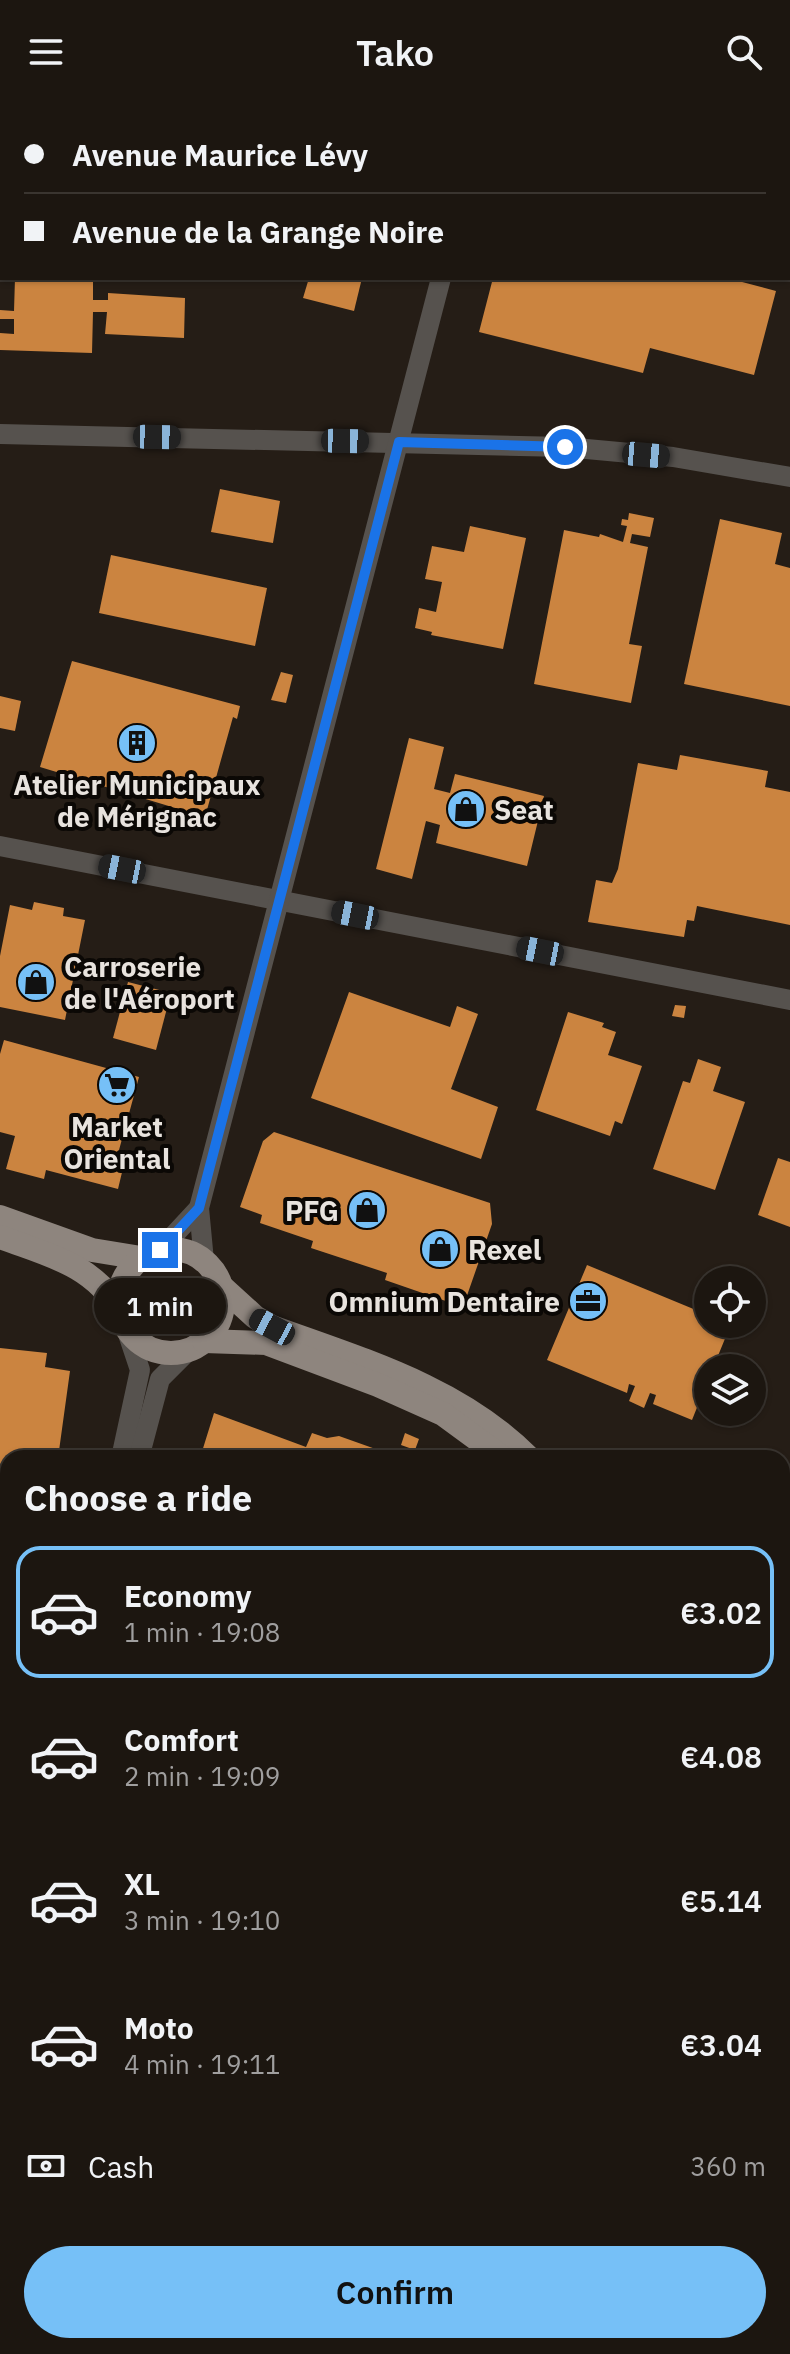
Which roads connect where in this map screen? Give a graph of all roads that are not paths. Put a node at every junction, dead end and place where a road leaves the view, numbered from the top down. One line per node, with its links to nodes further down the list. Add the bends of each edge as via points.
1 (440, 280): 3 (street)
2 (0, 434): 3 (street)
3 (399, 442): 4 (street, via 565,447 673,457); 6 (street)
4 (790, 477)
5 (0, 846): 6 (street)
6 (279, 901): 7 (street); 8 (street)
7 (790, 1000)
8 (199, 1208): 11 (street); 12 (street)
9 (0, 1217): 11 (main road, via 92,1250)
10 (0, 1237): 14 (main road, via 81,1269 107,1289)
11 (150, 1254): 12 (main road, via 175,1249); 14 (main road, via 122,1282)
12 (204, 1261): 13 (main road)
13 (221, 1286): 15 (main road, via 221,1316); 19 (main road, via 272,1327 414,1380 478,1414)
14 (123, 1320): 15 (main road, via 138,1342 154,1350 173,1353); 16 (street, via 140,1370)
15 (197, 1345): 17 (street, via 160,1379); 18 (main road, via 266,1343 443,1414)
16 (123, 1450)
17 (141, 1450)
18 (492, 1450)
19 (520, 1450)

